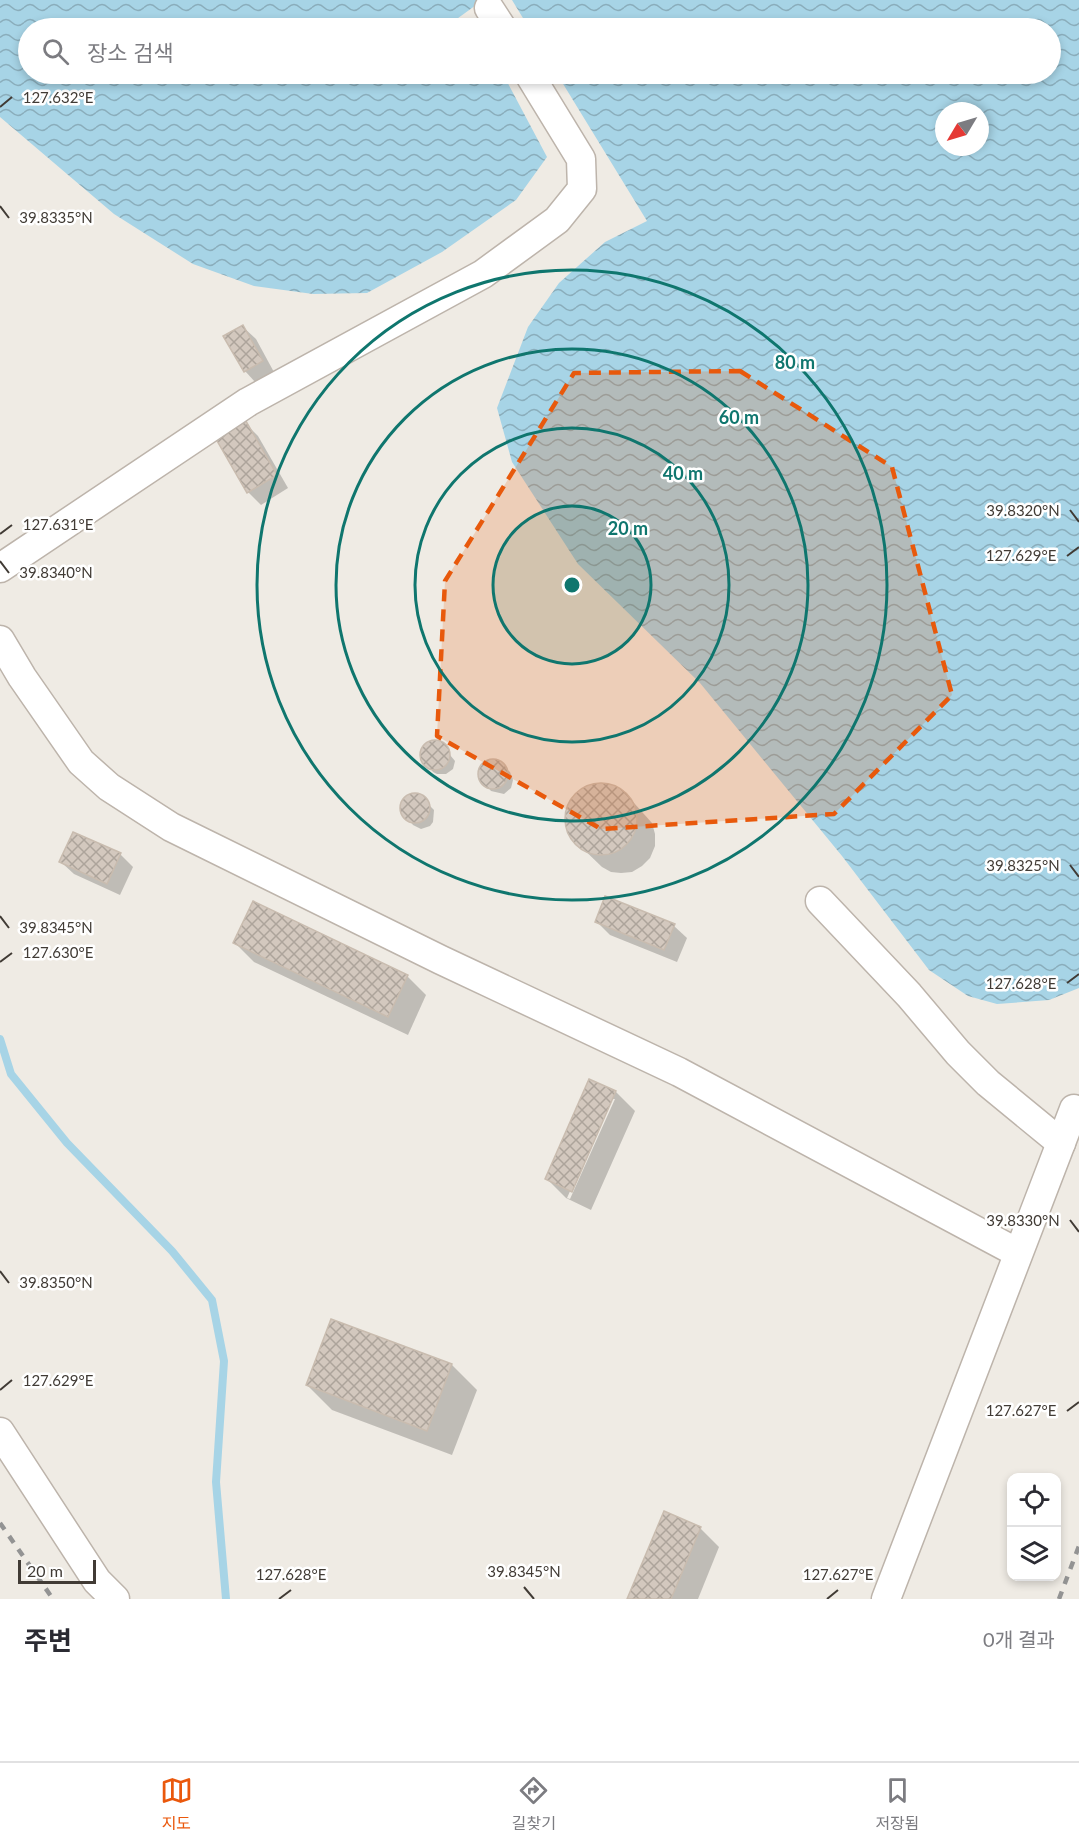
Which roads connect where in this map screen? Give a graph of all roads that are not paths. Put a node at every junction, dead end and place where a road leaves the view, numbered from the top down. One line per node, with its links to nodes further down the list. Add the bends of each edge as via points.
1 (535, 84): 2 (lane, via 580,159 582,189 557,220 483,274 248,402)
2 (0, 568)
3 (0, 640): 7 (lane, via 81,762 109,787 171,827 679,1072)
4 (820, 902): 6 (lane, via 988,1083)
5 (1074, 1109): 6 (lane)
6 (1061, 1143): 7 (lane)
7 (1018, 1253): 10 (lane)
8 (0, 1432): 9 (lane, via 97,1581)
9 (115, 1599)
10 (886, 1599)

